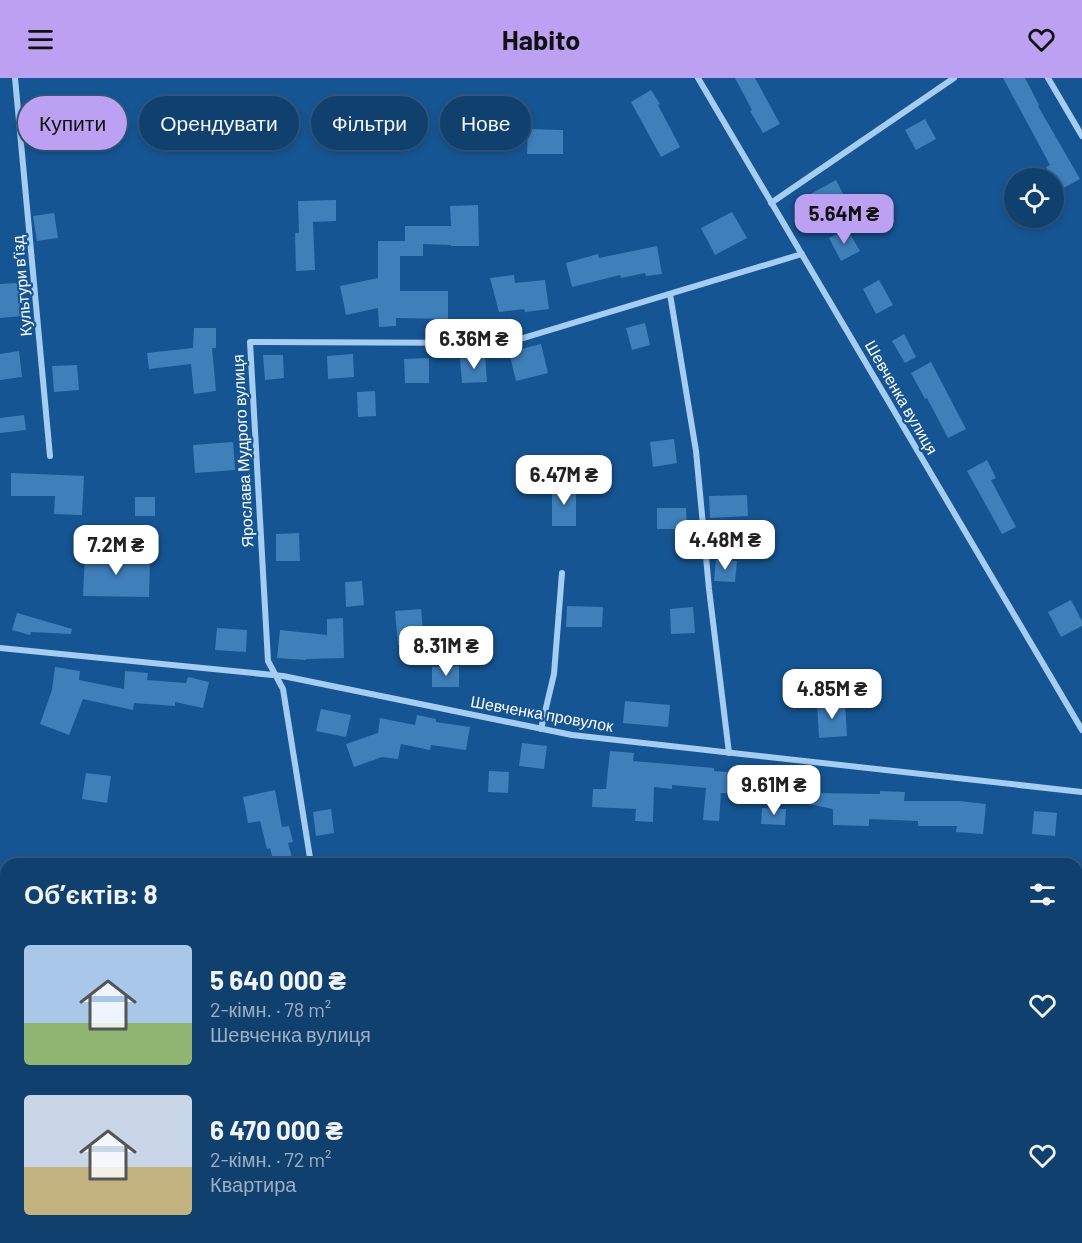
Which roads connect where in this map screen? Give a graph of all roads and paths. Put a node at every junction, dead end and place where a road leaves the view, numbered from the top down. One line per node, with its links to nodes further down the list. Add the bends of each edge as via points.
1 (15, 78): 9 (street, Культури в’їзд)
2 (698, 78): 6 (street, Шевченка вулиця)
3 (954, 78): 6 (street)
4 (1048, 78): 5 (street)
5 (1082, 136)
6 (771, 203): 7 (street, Шевченка вулиця)
7 (802, 254): 8 (street, Ярослава Мудрого вулиця); 14 (street, Шевченка вулиця)
8 (670, 294): 12 (street, Ярослава Мудрого вулиця, via 507,343 250,342 268,661); 15 (street, via 696,452)
9 (50, 456)
10 (562, 573): 13 (street, via 554,674)
11 (0, 648): 12 (street, Шевченка провулок)
12 (275, 675): 13 (street, Шевченка провулок); 17 (street, Ярослава Мудрого вулиця, via 283,689)
13 (542, 729): 15 (street, Шевченка провулок)
14 (1082, 730)
15 (729, 753): 16 (street, Шевченка провулок)
16 (1082, 792)
17 (310, 858)

